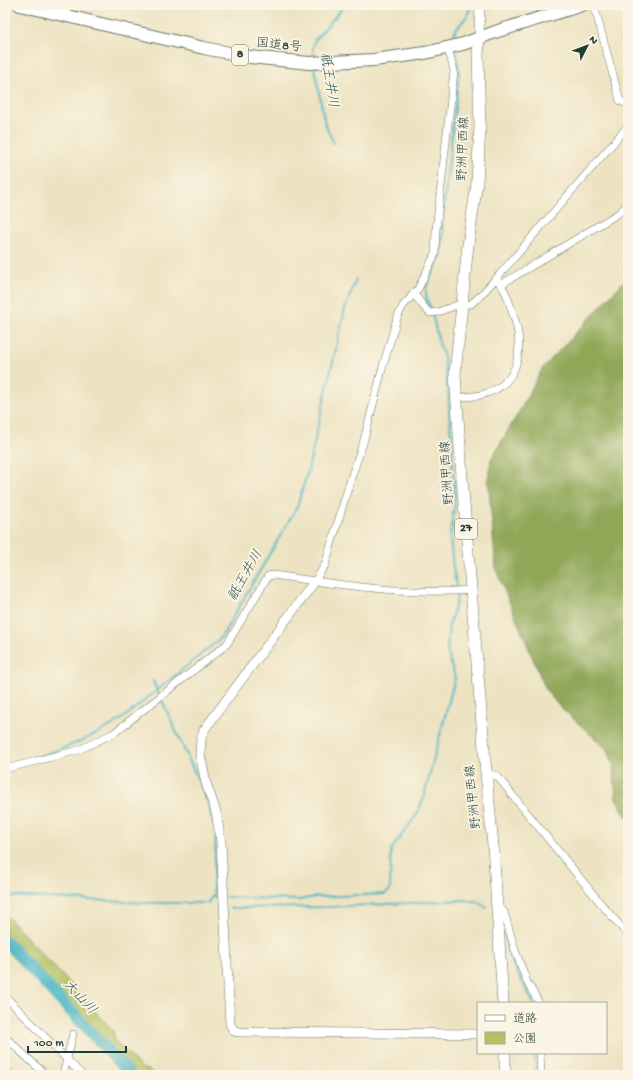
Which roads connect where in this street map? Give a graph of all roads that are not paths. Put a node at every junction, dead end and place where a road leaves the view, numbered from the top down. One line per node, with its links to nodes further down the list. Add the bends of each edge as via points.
1 (20, 5): 6 (highway, 国道8号 / 8, via 250,57 310,63 398,61)
2 (480, 5): 5 (street)
3 (594, 5): 7 (street, via 620,100)
4 (579, 6): 5 (highway, 国道8号 / 8)
5 (479, 38): 6 (highway, 国道8号 / 8); 13 (main road, 野洲甲西線 / 27, via 480,127 477,183)
6 (448, 48): 12 (street, via 454,71 435,254)
7 (628, 104)
8 (628, 126): 10 (street)
9 (628, 204): 11 (street, via 619,213)
10 (496, 279): 11 (street); 13 (street, via 471,304)
11 (502, 284): 14 (street, via 519,336 516,368 508,380 497,389 483,395)
12 (413, 294): 13 (street, via 430,313); 15 (street, via 403,306 398,318 326,565)
13 (463, 305): 14 (main road, 野洲甲西線 / 27, via 455,374)
14 (456, 397): 16 (main road, 野洲甲西線 / 27)
15 (315, 581): 16 (street, via 406,590); 17 (street, via 268,576 227,644 114,733 79,750); 25 (street, via 204,730 201,739 200,754 216,812 221,842 230,1024 234,1031 240,1032)
16 (472, 590): 18 (main road, 野洲甲西線 / 27)
17 (5, 769)
18 (486, 773): 19 (main road, 野洲甲西線 / 27); 20 (street, via 497,776)
19 (497, 906): 22 (main road, 野洲甲西線 / 27); 23 (street, via 504,912 515,950)
20 (627, 933)
21 (5, 996): 29 (street)
22 (503, 1002)
23 (538, 1002)
24 (73, 1034): 29 (street)
25 (477, 1034)
26 (5, 1037): 32 (street)
27 (505, 1054): 35 (main road)
28 (540, 1054): 36 (street)
29 (67, 1060): 33 (street); 34 (street)
30 (5, 1069): 31 (street)
31 (11, 1075)
32 (46, 1075)
33 (63, 1075)
34 (82, 1075)
35 (505, 1075)
36 (541, 1075)

